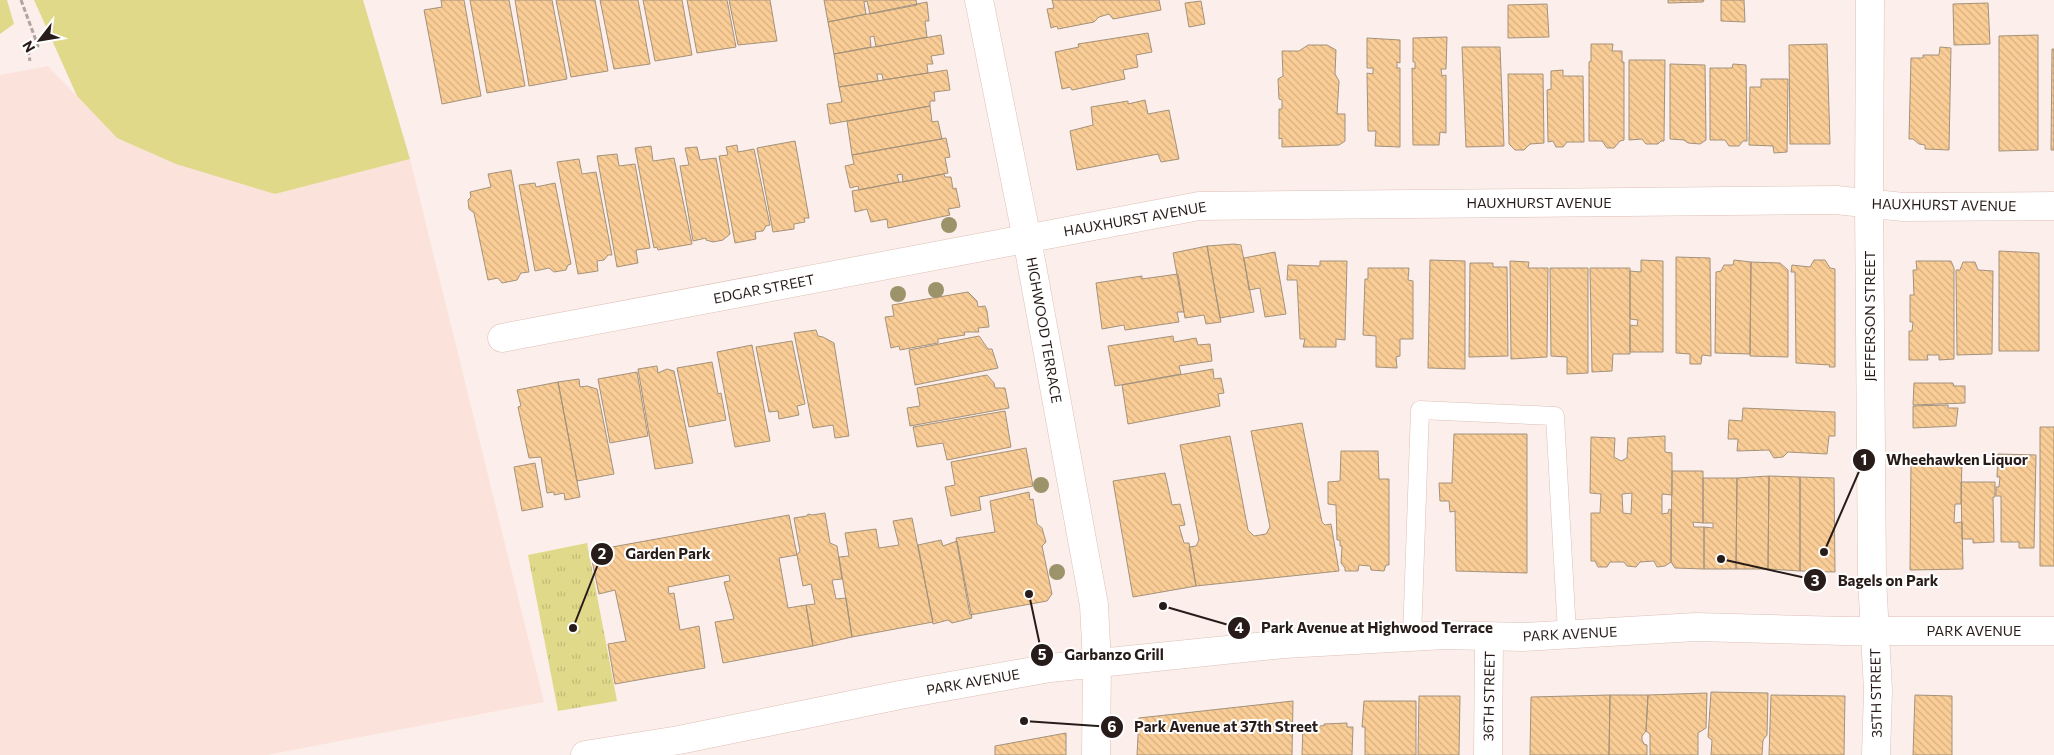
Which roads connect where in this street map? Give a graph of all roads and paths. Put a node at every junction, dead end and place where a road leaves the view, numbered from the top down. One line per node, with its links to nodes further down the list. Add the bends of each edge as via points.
1 (21, 0): 4 (path, via 38,46 28,50)
2 (979, 0): 7 (street, HIGHWOOD TERRACE)
3 (1870, 0): 5 (street, JEFFERSON STREET)
4 (30, 61)
5 (1869, 204): 6 (street, HAUXHURST AVENUE, via 1903,207); 7 (street, HAUXHURST AVENUE, via 1826,200 1199,206); 9 (street, JEFFERSON STREET)
6 (2054, 206)
7 (1027, 239): 8 (street, EDGAR STREET); 14 (street, HIGHWOOD TERRACE, via 1094,605)
8 (502, 338)
9 (1874, 631): 10 (street, PARK AVENUE); 11 (street, PARK AVENUE, via 1696,627); 19 (street, 35TH STREET, via 1878,690)
10 (2054, 631)
11 (1567, 634): 12 (lane, via 1555,416 1420,410); 13 (street, PARK AVENUE)
12 (1412, 637): 13 (street, PARK AVENUE); 14 (street, PARK AVENUE, via 1284,644)
13 (1489, 637): 18 (street, 36TH STREET)
14 (1097, 662): 15 (street, PARK AVENUE, via 909,694); 17 (street, HIGHWOOD TERRACE)
15 (679, 748): 16 (street, PARK AVENUE)
16 (585, 755)
17 (1096, 755)
18 (1488, 755)
19 (1876, 755)

